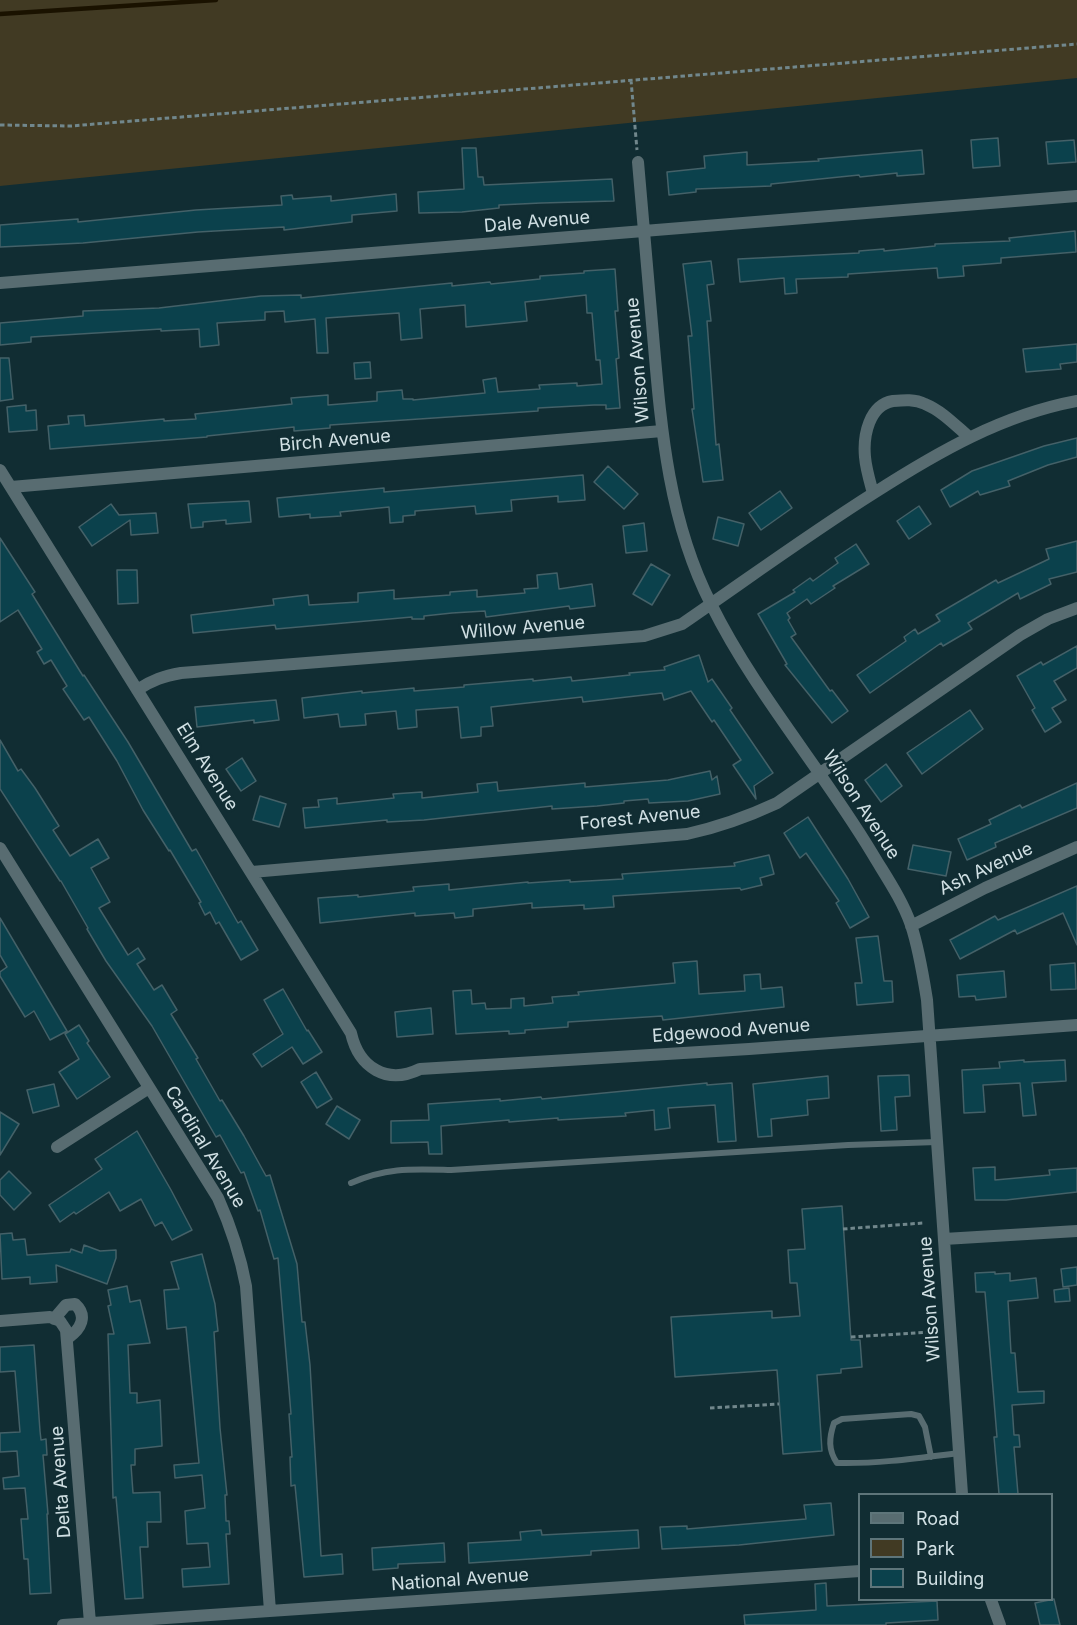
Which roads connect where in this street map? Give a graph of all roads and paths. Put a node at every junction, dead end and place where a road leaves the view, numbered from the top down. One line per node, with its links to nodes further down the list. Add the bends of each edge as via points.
1 (1077, 44): 2 (path)
2 (631, 80): 3 (path, via 71,126); 4 (path)
3 (0, 125)
4 (638, 162): 6 (street, Wilson Avenue)
5 (1077, 196): 6 (street, Dale Avenue)
6 (645, 232): 7 (street, Dale Avenue); 9 (street, Wilson Avenue)
7 (0, 283)
8 (1077, 401): 10 (street, Willow Avenue, via 1025,415)
9 (662, 431): 12 (street, Birch Avenue); 14 (street, Wilson Avenue, via 676,510 687,549)
10 (969, 437): 13 (street, Willow Avenue); 13 (street, via 923,403 905,399 884,403 871,416 865,437)
11 (0, 470): 12 (street, Elm Avenue)
12 (10, 487): 16 (street, Elm Avenue)
13 (873, 493): 14 (street, Willow Avenue)
14 (711, 605): 16 (street, Willow Avenue, via 682,624 644,636 182,673 165,675); 17 (street, Wilson Avenue, via 742,660)
15 (1077, 608): 17 (street, Forest Avenue, via 1020,634)
16 (137, 690): 20 (street, Elm Avenue)
17 (819, 773): 20 (street, Forest Avenue, via 777,803 747,817 687,834); 21 (street, Wilson Avenue, via 857,828)
18 (1077, 847): 21 (street, Ash Avenue)
19 (0, 848): 25 (street, Cardinal Avenue)
20 (252, 872): 24 (street, Elm Avenue, via 351,1033 361,1059)
21 (911, 926): 23 (street, Wilson Avenue, via 921,961)
22 (1077, 1025): 23 (street, Edgewood Avenue)
23 (930, 1036): 24 (street, Edgewood Avenue, via 420,1069); 26 (street, Wilson Avenue)
24 (388, 1075)
25 (149, 1088): 27 (street); 45 (street, Cardinal Avenue, via 218,1198 240,1255 246,1286)
26 (938, 1142): 28 (lane, via 460,1170 392,1170); 32 (street, Wilson Avenue)
27 (57, 1147)
28 (351, 1183)
29 (923, 1223): 30 (path)
30 (843, 1229)
31 (1077, 1231): 32 (street)
32 (944, 1239): 40 (street, Wilson Avenue)
33 (54, 1319): 34 (street); 37 (street, via 60,1321); 37 (street, via 66,1305 75,1304 81,1310 80,1326)
34 (0, 1321)
35 (932, 1332): 36 (path)
36 (851, 1337)
37 (68, 1338): 46 (street, Delta Avenue)
38 (779, 1404): 39 (path)
39 (710, 1408)
40 (959, 1453): 41 (lane); 42 (street, Wilson Avenue)
41 (931, 1456): 41 (lane, via 920,1416 911,1414 842,1419 834,1423 830,1436 831,1454 837,1463)
42 (962, 1493)
43 (858, 1572): 45 (street, National Avenue)
44 (992, 1601): 48 (street)
45 (270, 1611): 46 (street, National Avenue)
46 (90, 1623): 47 (street, National Avenue)
47 (63, 1625)
48 (1000, 1625)

